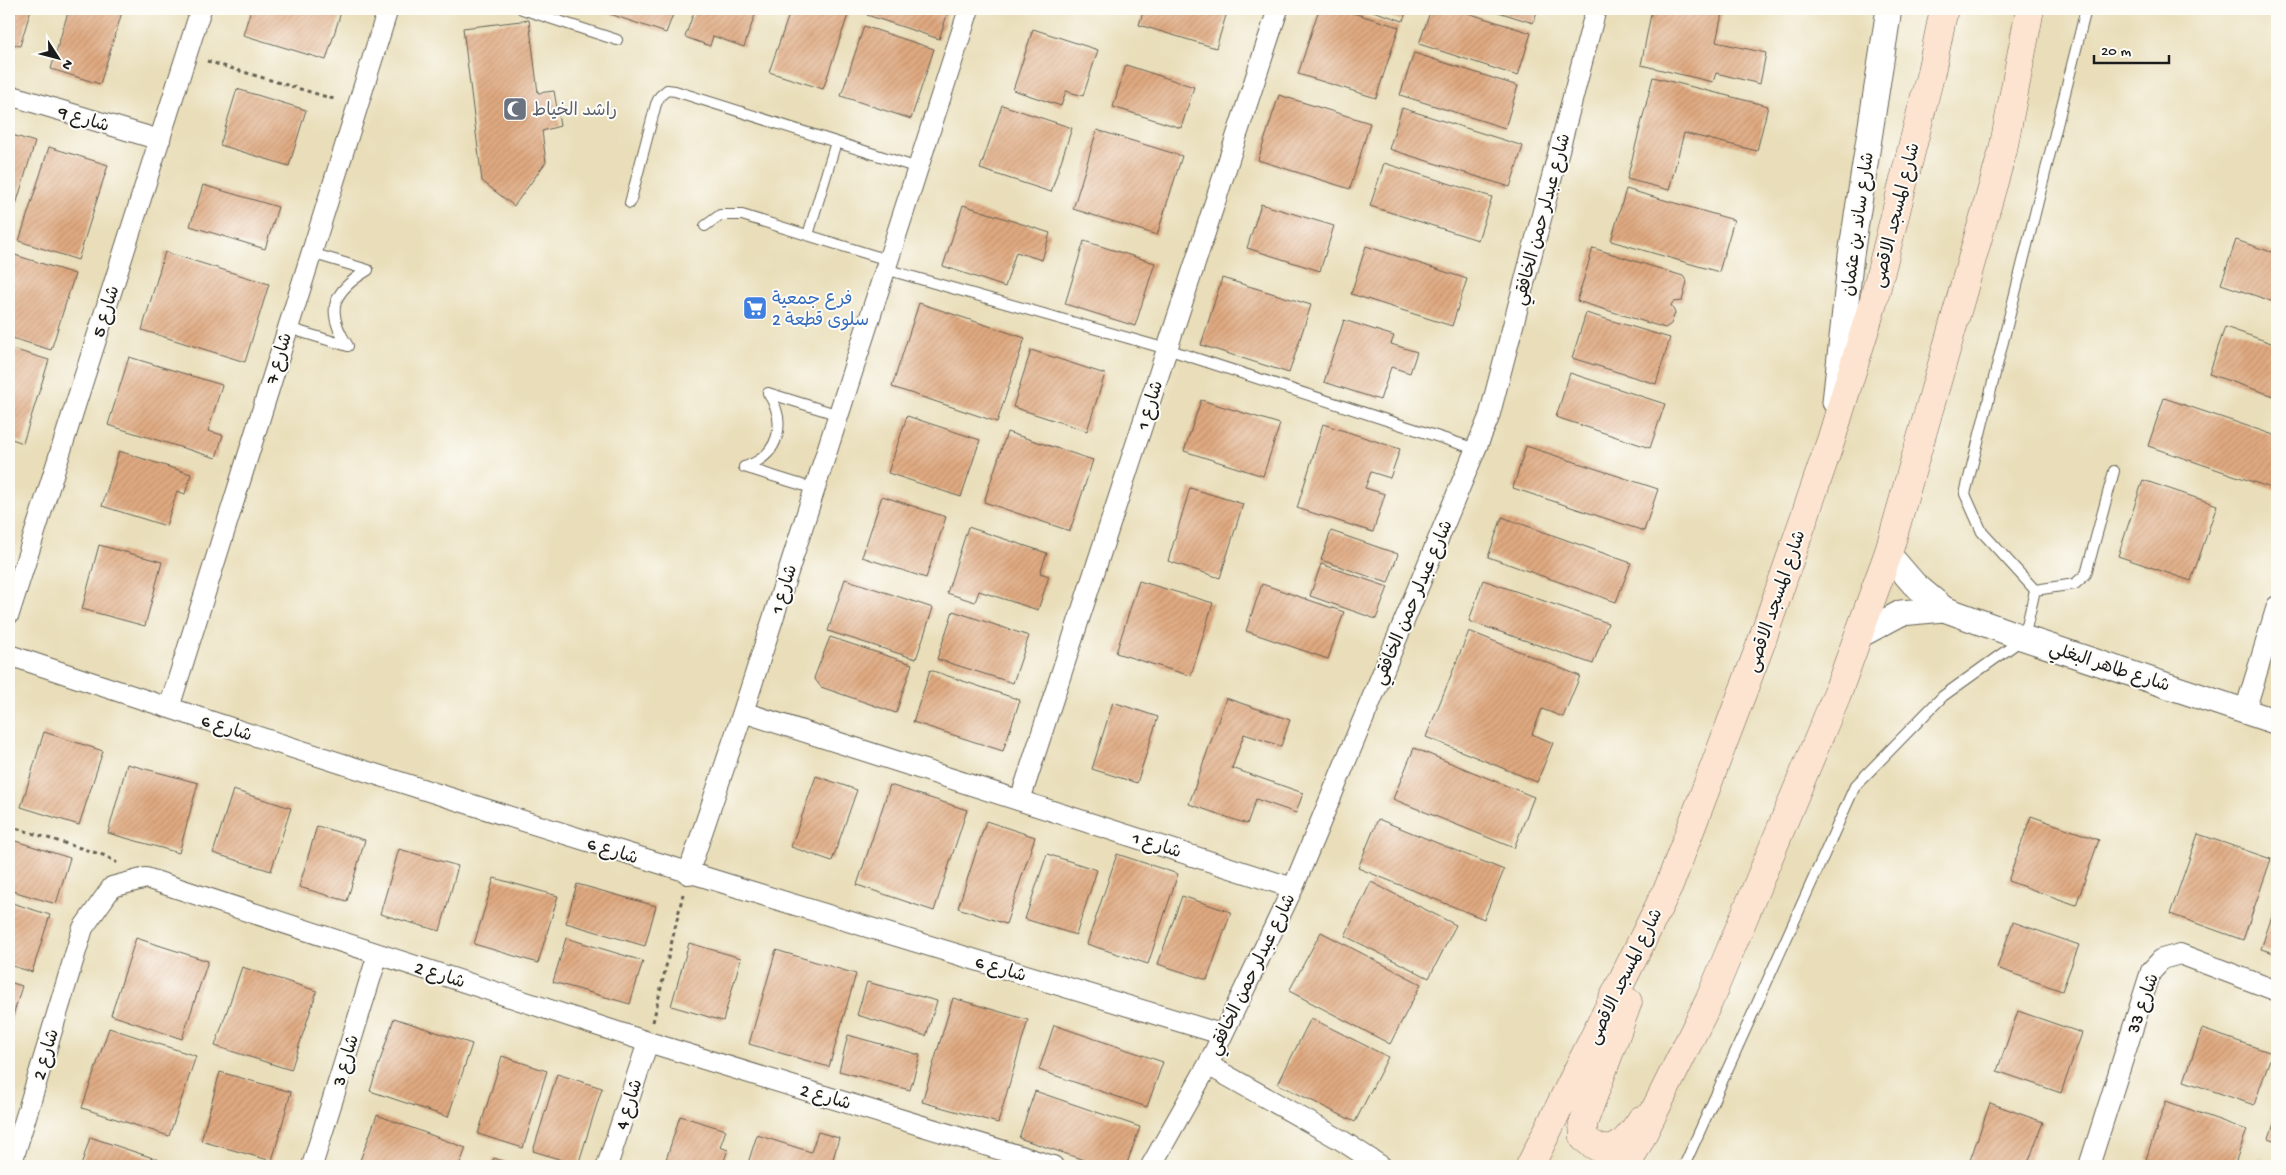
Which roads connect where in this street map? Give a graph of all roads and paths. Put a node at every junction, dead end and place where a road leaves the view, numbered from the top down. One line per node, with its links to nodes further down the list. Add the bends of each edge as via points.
1 (201, 9): 12 (street, شارع 5)
2 (388, 9): 14 (street, شارع 7)
3 (522, 9): 11 (lane)
4 (969, 9): 17 (street, شارع 1)
5 (1278, 9): 24 (street, شارع 1)
6 (1596, 9): 27 (street, شارع عبدلر حمن الخافقي, via 1489,417)
7 (1889, 9): 26 (street, شارع ساند بن عثمان, via 1851,255)
8 (1944, 9): 26 (main road, شارع المسجد الاقصى, via 1873,303)
9 (2030, 9): 30 (main road, via 2002,150)
10 (2086, 9): 31 (lane, via 1965,494 1982,532)
11 (617, 40)
12 (187, 55): 14 (path); 15 (street, شارع 5)
13 (9, 95): 15 (street, شارع 9)
14 (357, 106): 21 (street, شارع 7)
15 (160, 140): 34 (street, شارع 5)
16 (836, 142): 17 (lane); 18 (lane, via 667,90 656,104); 20 (lane)
17 (918, 168): 22 (street, شارع 1)
18 (630, 203)
19 (705, 226): 20 (lane, via 720,215 729,213)
20 (808, 235): 22 (lane)
21 (311, 252): 23 (street, شارع 7); 23 (lane, via 368,270 341,290 335,307 336,326 348,346)
22 (887, 264): 24 (lane); 25 (street, شارع 1)
23 (288, 328): 38 (street, شارع 7)
24 (1167, 348): 27 (lane); 42 (street, شارع 1)
25 (839, 415): 29 (street, شارع 1); 29 (lane, via 768,393 778,414 773,444 758,463 744,467)
26 (1831, 440): 46 (main road, شارع المسجد الاقصى, via 1760,646)
27 (1476, 449): 47 (street, شارع عبدلر حمن الخافقي)
28 (2114, 470): 31 (lane, via 2086,574 2075,584)
29 (815, 489): 40 (street, شارع 1)
30 (1888, 554): 33 (street, شارع طاهر البغلي, via 1914,584); 35 (main road)
31 (2035, 590): 36 (lane)
32 (2277, 606): 39 (street)
33 (1944, 609): 35 (street, شارع طاهر البغلي, via 1901,613); 36 (street, شارع طاهر البغلي)
34 (9, 614)
35 (1858, 636): 53 (main road, via 1717,983)
36 (2024, 638): 39 (street, شارع طاهر البغلي); 62 (lane, via 1943,696 1855,786)
37 (9, 655): 38 (street, شارع 6)
38 (169, 708): 44 (street, شارع 6)
39 (2246, 711): 41 (street, شارع طاهر البغلي)
40 (743, 712): 42 (street, شارع 1); 44 (street, شارع 1)
41 (2277, 722)
42 (1020, 800): 47 (street, شارع 1)
43 (9, 826): 45 (path, via 106,856)
44 (688, 874): 50 (street, شارع 6); 51 (path)
45 (146, 878): 48 (street, شارع 2); 54 (street, شارع 2, via 112,887 84,928)
46 (1669, 886): 53 (main road, via 1583,1124 1584,1138 1596,1148 1611,1149 1626,1142); 60 (main road, شارع المسجد الاقصى)
47 (1293, 888): 50 (street, شارع عبدلر حمن الخافقي)
48 (378, 954): 51 (street, شارع 2); 55 (street, شارع 3)
49 (2277, 991): 63 (street, شارع 33, via 2180,954 2162,958 2151,971)
50 (1221, 1034): 52 (street, شارع عبدلر حمن الخافقي)
51 (648, 1042): 56 (street, شارع 4); 57 (street, شارع 2)
52 (1208, 1065): 58 (street, شارع عبدلر حمن الخافقي); 59 (street)
53 (1678, 1067): 61 (main road)
54 (11, 1166)
55 (312, 1166)
56 (607, 1166)
57 (1053, 1166)
58 (1151, 1166)
59 (1381, 1166)
60 (1530, 1166)
61 (1627, 1166)
62 (1684, 1166)
63 (2089, 1166)

